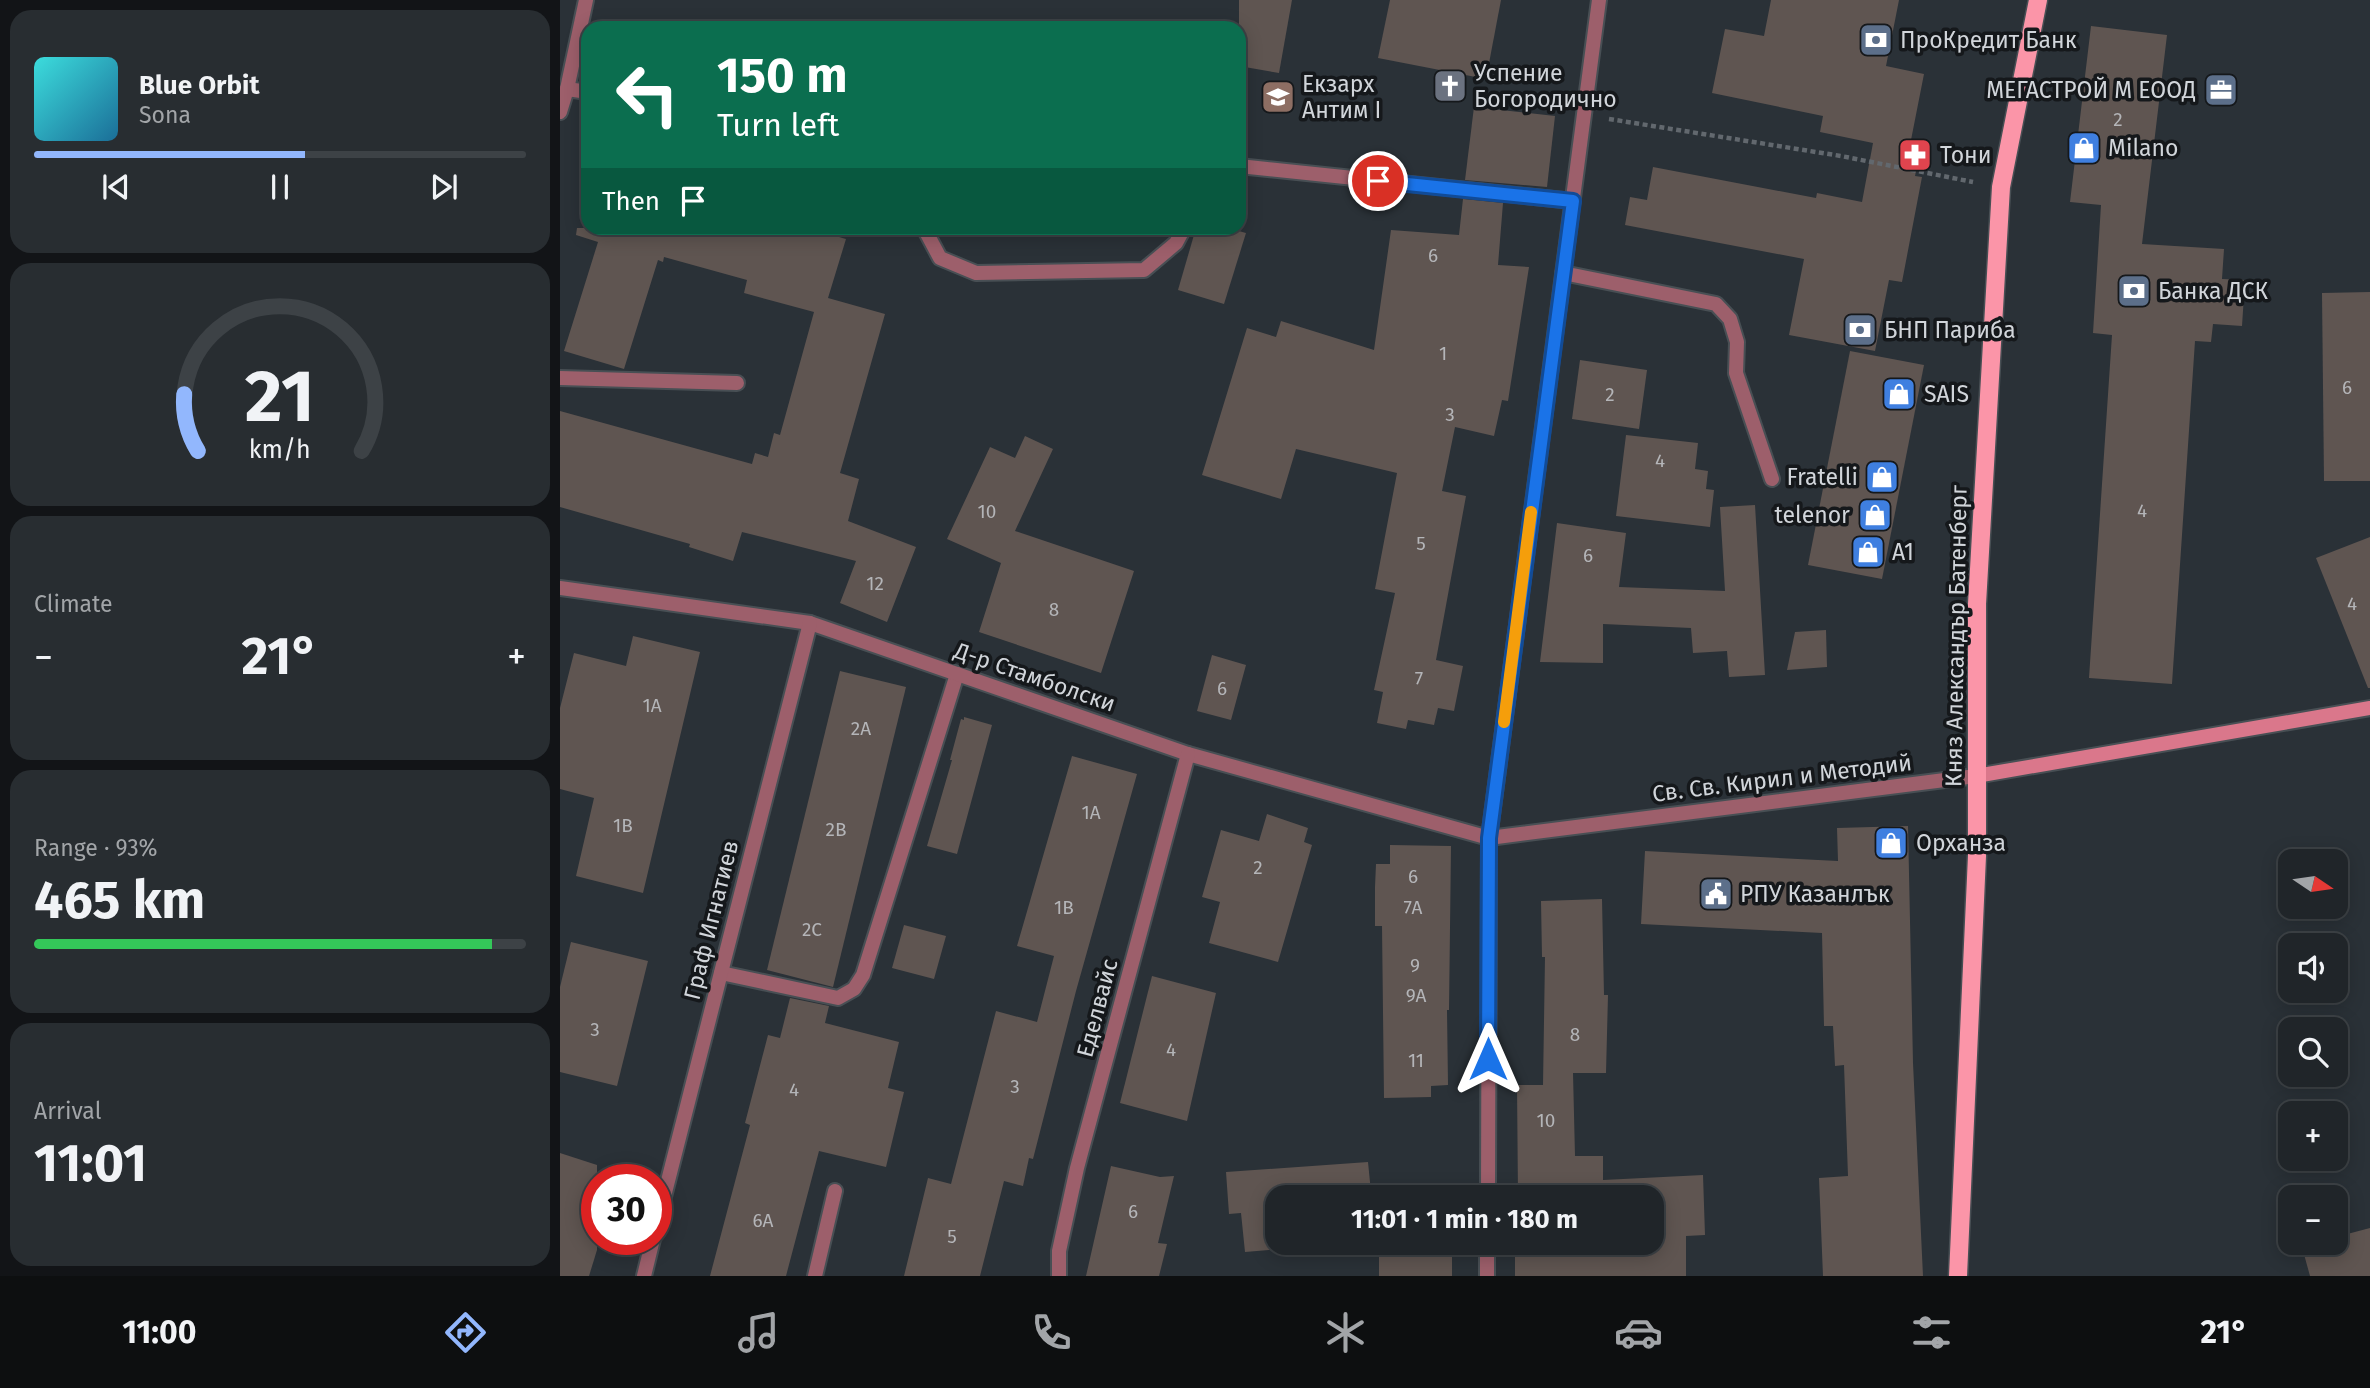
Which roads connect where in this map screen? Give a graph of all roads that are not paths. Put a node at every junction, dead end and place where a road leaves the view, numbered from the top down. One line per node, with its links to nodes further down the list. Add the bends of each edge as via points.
1 (586, 0): 4 (street)
2 (1600, 0): 10 (street)
3 (2038, 0): 22 (main road, Княз Александър Батенберг, via 2001,187 1977,604)
4 (582, 21)
5 (581, 23): 6 (street)
6 (567, 89): 7 (street); 8 (street)
7 (581, 91)
8 (560, 112)
9 (1246, 167): 10 (street)
10 (1573, 201): 13 (street)
11 (928, 235): 12 (street, via 940,258 976,273 1144,270)
12 (1180, 235)
13 (1563, 273): 16 (street, via 1716,304 1730,319 1737,342 1736,373); 23 (street)
14 (560, 377): 15 (street)
15 (737, 383)
16 (1772, 479)
17 (560, 588): 18 (street, Д-р Стамболски)
18 (810, 623): 19 (street, Д-р Стамболски); 24 (street, Граф Игнатиев)
19 (957, 674): 21 (street, Д-р Стамболски); 24 (street, via 855,989 838,998)
20 (2370, 708): 22 (main road, Св. Св. Кирил и Методий)
21 (1188, 754): 23 (street, Д-р Стамболски); 32 (street, Еделвайс, via 1077,1168 1059,1251)
22 (1976, 776): 23 (street, Св. Св. Кирил и Методий); 34 (main road, Княз Александър Батенберг, via 1977,856)
23 (1489, 838): 26 (street)
24 (721, 973): 25 (street, Граф Игнатиев)
25 (672, 1165)
26 (1488, 1185)
27 (835, 1191): 31 (street)
28 (649, 1255): 30 (street)
29 (1487, 1255): 33 (street)
30 (644, 1276)
31 (815, 1276)
32 (1059, 1276)
33 (1487, 1276)
34 (1958, 1276)

